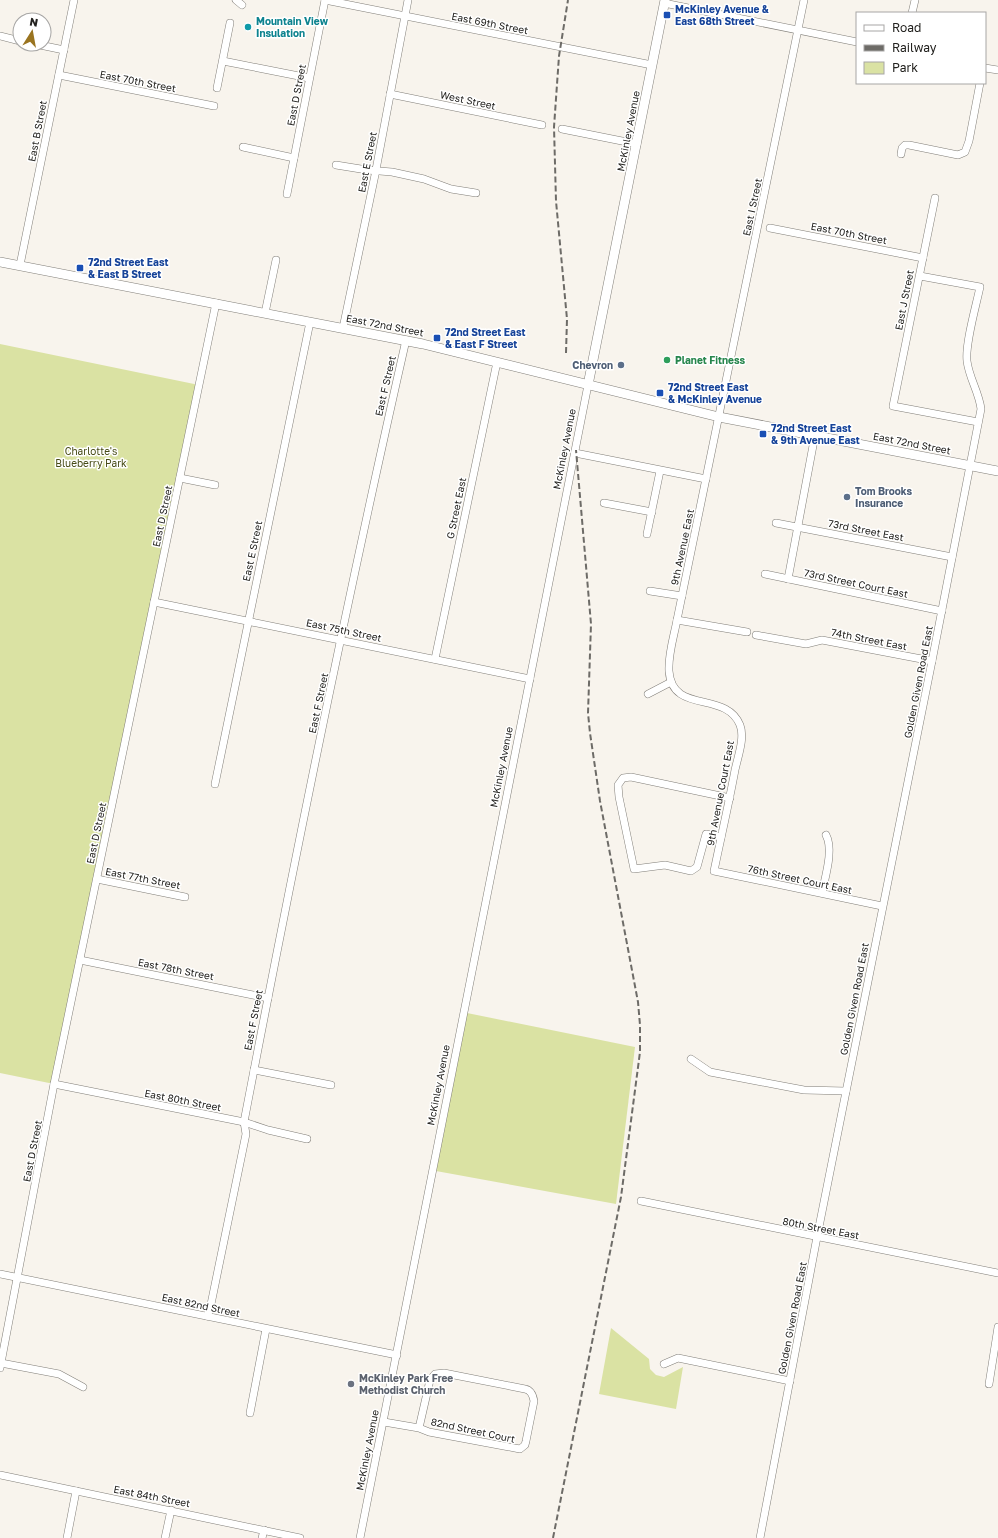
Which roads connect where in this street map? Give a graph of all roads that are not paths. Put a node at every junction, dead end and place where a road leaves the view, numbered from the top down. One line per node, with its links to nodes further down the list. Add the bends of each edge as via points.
1 (74, 0): 15 (street, East B Street)
2 (325, 0): 8 (street, East 69th Street); 21 (street, East D Street)
3 (408, 0): 8 (street, East E Street)
4 (804, 0): 10 (street, East I Street)
5 (915, 0): 7 (street)
6 (665, 1): 10 (street); 17 (main road, McKinley Avenue)
7 (912, 12)
8 (405, 16): 17 (street, East 69th Street); 24 (street, East E Street)
9 (230, 23): 16 (street)
10 (798, 30): 13 (street); 50 (street, East I Street)
11 (0, 36): 12 (street)
12 (12, 39)
13 (856, 42)
14 (52, 47): 15 (street)
15 (64, 50): 20 (street, East B Street)
16 (223, 61): 21 (street); 23 (street)
17 (652, 65): 28 (main road, McKinley Avenue)
18 (986, 68): 19 (street)
19 (998, 70)
20 (59, 75): 25 (street, East 70th Street); 41 (street, East B Street)
21 (310, 78): 31 (street, East D Street)
22 (980, 84): 30 (street, via 965,152 958,155 909,144 902,148)
23 (218, 88)
24 (390, 94): 26 (street, West Street); 33 (street, East E Street)
25 (214, 106)
26 (542, 125)
27 (562, 129): 28 (street)
28 (637, 144): 49 (main road, McKinley Avenue)
29 (242, 147): 31 (street)
30 (901, 154)
31 (294, 158): 35 (street, East D Street)
32 (336, 165): 33 (street)
33 (376, 170): 34 (street, via 424,178 451,188); 46 (street, East E Street)
34 (476, 193)
35 (287, 194)
36 (935, 198): 38 (street, East J Street)
37 (770, 228): 38 (street, East 70th Street)
38 (923, 258): 42 (street, East J Street)
39 (276, 260): 44 (street)
40 (0, 262): 41 (main road, East 72nd Street)
41 (20, 265): 43 (main road, East 72nd Street)
42 (920, 276): 51 (street, Golden Given Road East, via 980,287 967,355 968,367 980,401); 51 (street, East J Street, via 893,406)
43 (216, 303): 44 (main road, East 72nd Street); 57 (street, East D Street)
44 (265, 313): 45 (main road, East 72nd Street)
45 (310, 322): 46 (main road, East 72nd Street); 73 (street, East E Street)
46 (343, 328): 47 (main road, East 72nd Street)
47 (406, 340): 48 (main road, East 72nd Street); 76 (street, East F Street)
48 (497, 362): 49 (main road, East 72nd Street); 77 (street, G Street East)
49 (588, 386): 50 (main road, East 72nd Street); 53 (street, McKinley Avenue)
50 (719, 417): 52 (main road, East 72nd Street); 58 (street, 9th Avenue East)
51 (978, 422): 54 (street, Golden Given Road East)
52 (815, 435): 54 (main road, East 72nd Street); 63 (street)
53 (575, 453): 55 (street); 79 (street, McKinley Avenue)
54 (970, 466): 56 (main road, East 72nd Street); 65 (street, Golden Given Road East)
55 (660, 471): 58 (street); 61 (street)
56 (998, 471)
57 (180, 478): 59 (street); 70 (street, East D Street)
58 (706, 479): 69 (street, 9th Avenue East)
59 (215, 485)
60 (604, 504): 61 (street)
61 (652, 512): 64 (street)
62 (776, 523): 63 (street, 73rd Street East)
63 (798, 527): 65 (street, 73rd Street East); 67 (street)
64 (647, 534)
65 (952, 557): 71 (street, Golden Given Road East)
66 (765, 574): 67 (street, 73rd Street Court East)
67 (788, 579): 71 (street, 73rd Street Court East)
68 (650, 591): 69 (street)
69 (682, 596): 72 (street, 9th Avenue East)
70 (154, 602): 73 (street, East 75th Street); 87 (street, East D Street)
71 (942, 611): 78 (street, Golden Given Road East)
72 (677, 620): 74 (street); 80 (street, 9th Avenue East, via 669,664)
73 (248, 621): 76 (street, East 75th Street); 82 (street, East E Street)
74 (747, 632)
75 (756, 635): 78 (street, 74th Street East, via 806,644 822,640)
76 (341, 640): 77 (street, East 75th Street); 92 (street, East F Street)
77 (435, 659): 79 (street, East 75th Street)
78 (932, 661): 90 (street, Golden Given Road East)
79 (530, 679): 108 (street, McKinley Avenue)
80 (671, 682): 81 (street); 83 (street, 9th Avenue Court East, via 686,698 721,706 737,719 742,730)
81 (648, 694)
82 (215, 784)
83 (730, 798): 85 (street, 9th Avenue Court East); 85 (street, via 637,778 620,779 618,785 634,869 665,865 691,871 697,867 706,834)
84 (826, 835): 88 (street, via 830,850)
85 (721, 837): 86 (street, 9th Avenue Court East)
86 (714, 871): 88 (street, 76th Street Court East)
87 (97, 880): 89 (street, East 77th Street); 91 (street, East D Street)
88 (822, 893): 90 (street, 76th Street Court East)
89 (185, 897)
90 (882, 906): 97 (street, Golden Given Road East)
91 (80, 960): 92 (street, East 78th Street); 95 (street, East D Street)
92 (268, 998): 94 (street, East F Street)
93 (691, 1059): 97 (street, via 710,1072 804,1090)
94 (254, 1070): 96 (street); 98 (street, East F Street)
95 (54, 1084): 98 (street, East 80th Street); 104 (street, East D Street)
96 (331, 1085)
97 (846, 1091): 101 (street, Golden Given Road East)
98 (244, 1122): 99 (street, East 80th Street); 105 (street, East F Street, via 246,1134)
99 (307, 1139)
100 (641, 1201): 101 (street, 80th Street East)
101 (817, 1237): 102 (street, 80th Street East); 111 (street, Golden Given Road East)
102 (998, 1273)
103 (0, 1274): 104 (street, East 82nd Street)
104 (18, 1278): 105 (street, East 82nd Street); 110 (street, East D Street)
105 (207, 1316): 107 (street, East 82nd Street)
106 (998, 1327): 112 (street)
107 (266, 1329): 108 (street, East 82nd Street); 114 (street)
108 (397, 1355): 115 (street, McKinley Avenue)
109 (664, 1364): 111 (street, via 678,1358)
110 (0, 1365): 113 (street, via 59,1374)
111 (790, 1381): 126 (street, Golden Given Road East)
112 (989, 1384)
113 (83, 1387)
114 (250, 1413)
115 (384, 1422): 116 (street, 82nd Street Court); 125 (street, McKinley Avenue)
116 (419, 1428): 116 (street, 82nd Street Court, via 430,1380 435,1374 452,1374 525,1389 531,1392 534,1401 526,1441 520,1449)
117 (0, 1475): 118 (street, East 84th Street)
118 (76, 1491): 119 (street, East 84th Street); 121 (street)
119 (171, 1510): 120 (street, East 84th Street); 122 (street)
120 (264, 1530): 123 (street); 124 (street, East 84th Street)
121 (67, 1538)
122 (165, 1538)
123 (262, 1538)
124 (300, 1538)
125 (360, 1538)
126 (760, 1538)

